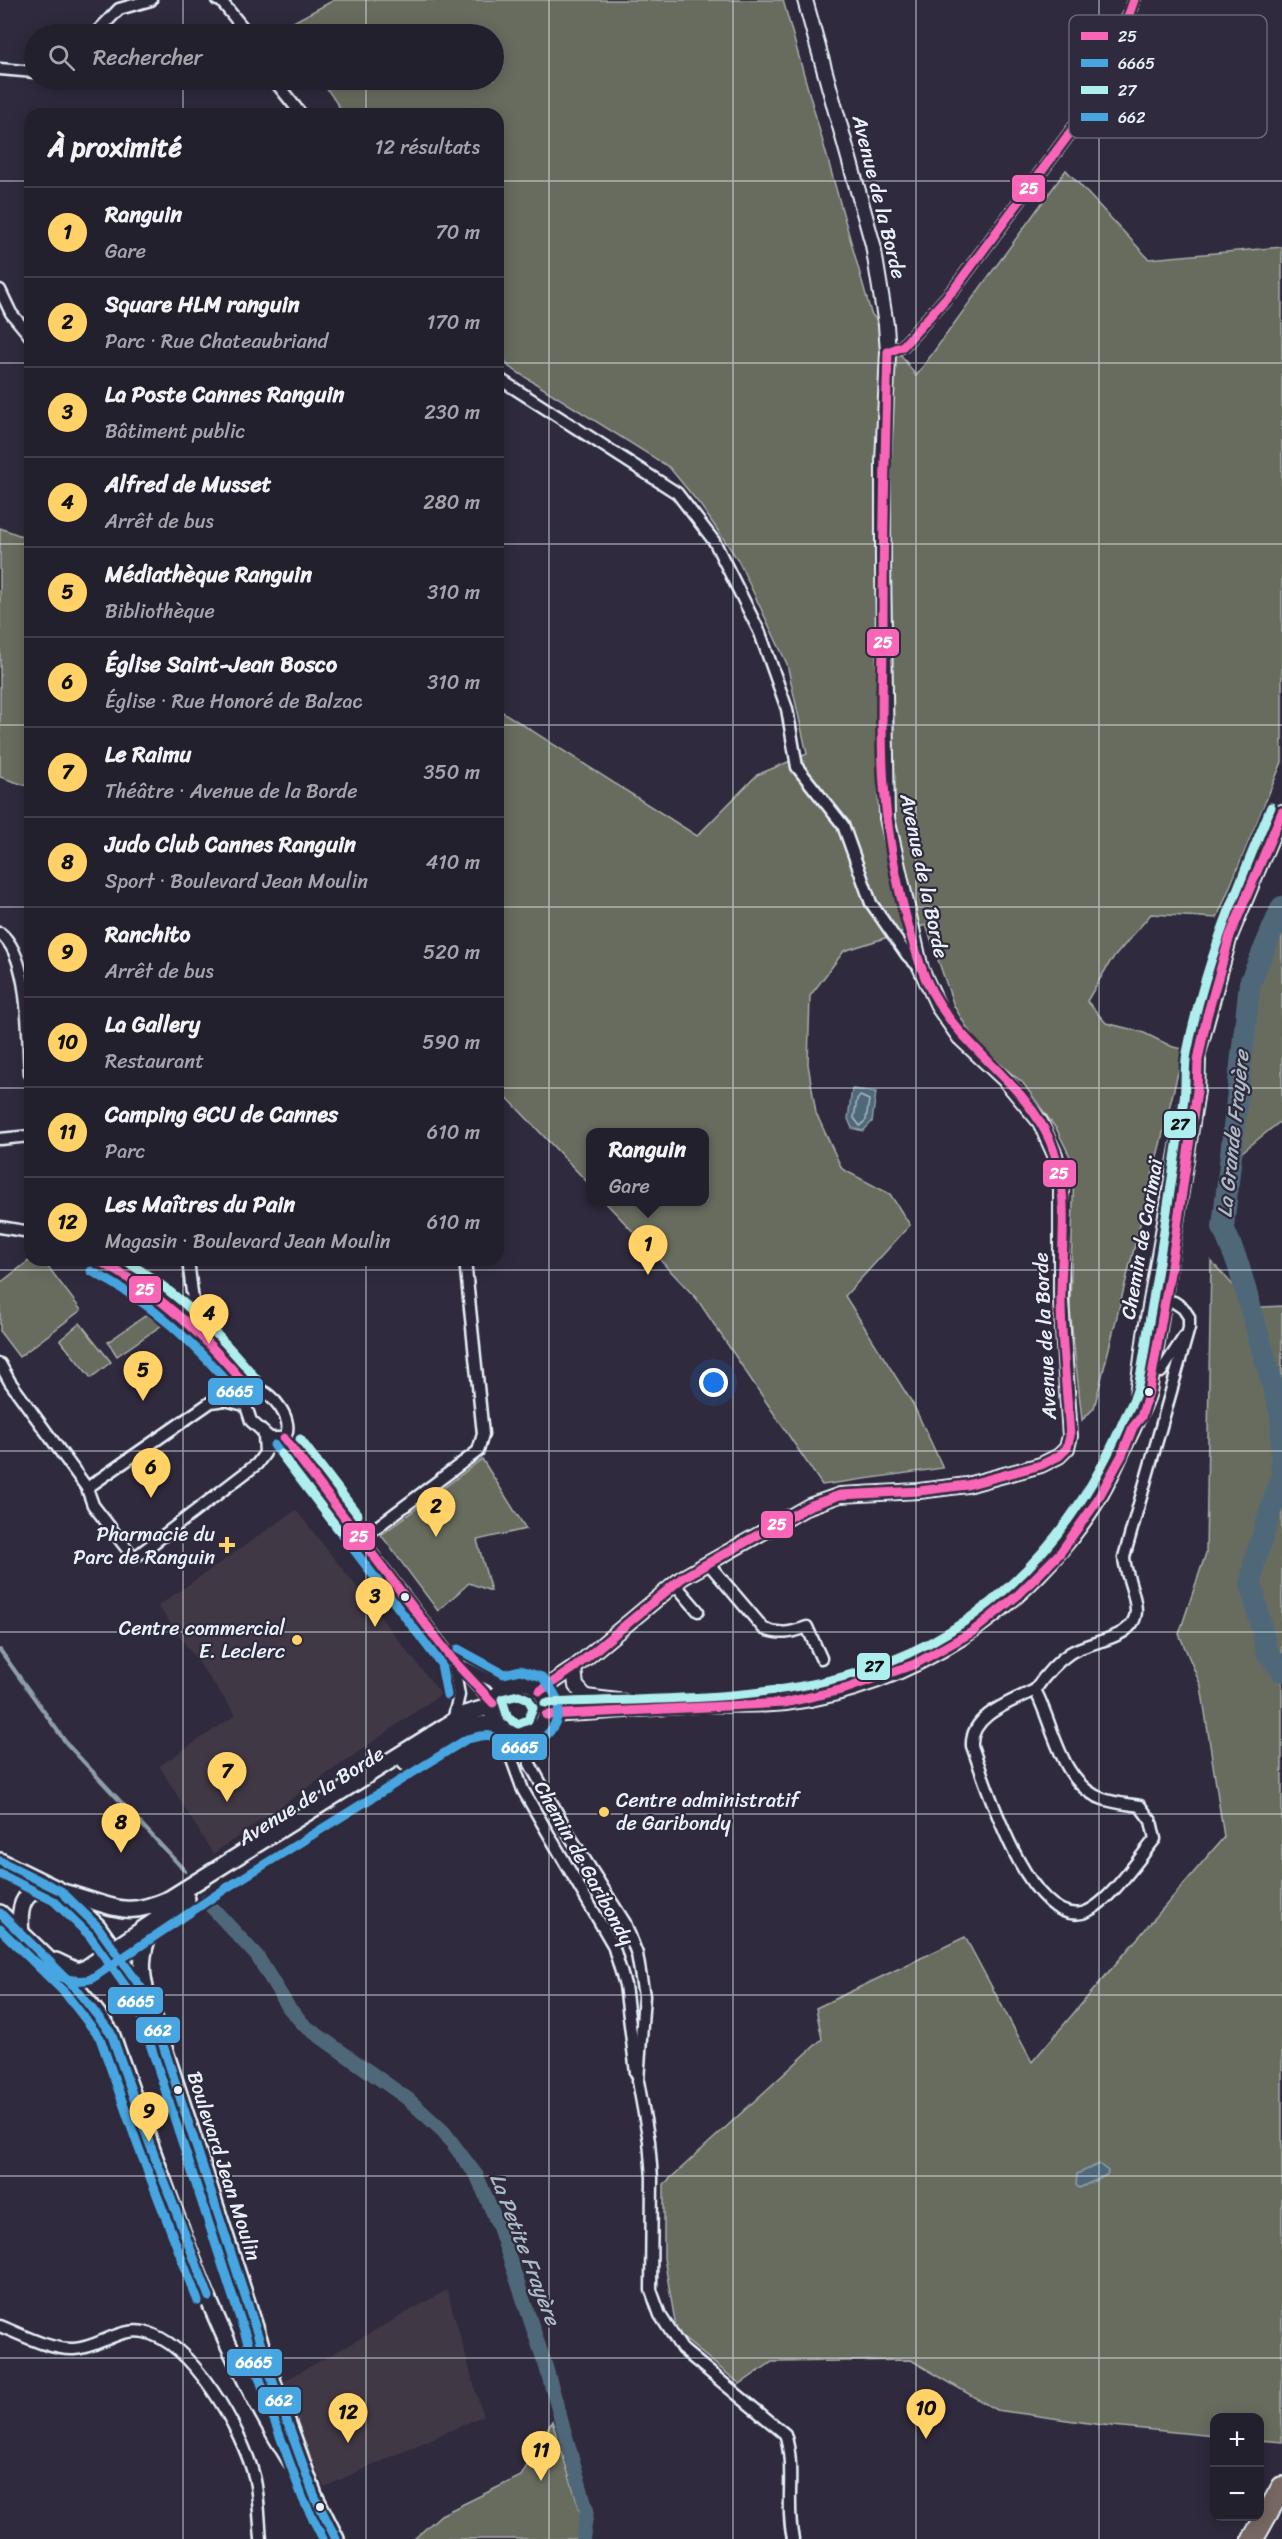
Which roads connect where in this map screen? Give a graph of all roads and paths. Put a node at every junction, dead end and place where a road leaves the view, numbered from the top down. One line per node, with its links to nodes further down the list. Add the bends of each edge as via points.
1 (151, 0): 6 (street, via 119,9)
2 (217, 0): 7 (street)
3 (805, 0): 15 (street, Avenue de la Borde, via 873,244)
4 (1134, 0): 5 (street)
5 (1129, 15)
6 (105, 24)
7 (240, 24)
8 (0, 69): 9 (street)
9 (24, 71)
10 (282, 90): 11 (street)
11 (296, 108)
12 (1069, 135): 15 (street, via 955,288 903,346)
13 (0, 290): 14 (street)
14 (24, 329)
15 (888, 352): 19 (street, Avenue de la Borde, via 883,463 885,798)
16 (504, 382): 19 (street, via 677,493 714,542 760,633 787,709 797,766 843,825 871,903)
17 (1282, 812): 28 (street, Chemin de Carimaï, via 1230,936 1188,1090)
18 (0, 933): 20 (street, via 17,955)
19 (921, 969): 41 (street, Avenue de la Borde, via 939,1008 960,1038 1005,1080 1040,1122 1055,1155 1061,1185 1061,1301 1070,1436 1067,1448 1041,1465 968,1485 840,1495 810,1506)
20 (24, 998)
21 (24, 1137): 22 (street)
22 (0, 1139)
23 (0, 1227): 24 (street)
24 (24, 1229)
25 (109, 1266): 29 (street, via 137,1280)
26 (189, 1266): 29 (street, via 194,1309)
27 (466, 1266): 40 (street, via 483,1434 478,1451)
28 (1159, 1300): 30 (street, via 1183,1308 1189,1317); 32 (street, Chemin de Carimaï); 36 (street, Chemin de Carimaï, via 1134,1406)
29 (186, 1320): 33 (street)
30 (1189, 1328): 32 (street); 34 (street)
31 (0, 1364): 39 (street)
32 (1156, 1375): 34 (street, via 1166,1371 1173,1376); 36 (street, Chemin de Carimaï, via 1141,1417)
33 (250, 1390): 35 (street); 38 (street, via 263,1390 278,1406 288,1427)
34 (1173, 1390): 48 (street, via 1124,1557 1136,1608 1132,1627 1071,1652 1047,1671)
35 (244, 1405): 37 (street, via 251,1421); 39 (street, via 225,1400 211,1402)
36 (1133, 1427): 51 (street, Chemin de Carimaï, via 1095,1504 1060,1553 1018,1595 945,1649 875,1680 812,1698 784,1703)
37 (264, 1435): 38 (street); 39 (street, via 265,1453 257,1464 134,1558 93,1505)
38 (284, 1438): 40 (street)
39 (87, 1488)
40 (361, 1539): 45 (street)
41 (708, 1563): 42 (street); 44 (street, via 764,1629 777,1634 807,1627)
42 (675, 1584): 43 (street); 46 (street)
43 (698, 1611)
44 (821, 1658)
45 (452, 1659): 47 (street); 50 (street); 53 (street, via 459,1695)
46 (574, 1668): 49 (street); 51 (street, Chemin de Carimaï, via 576,1686 586,1697 626,1702)
47 (504, 1687): 49 (street, via 527,1683); 50 (street)
48 (1035, 1690): 48 (street, via 1077,1782 1101,1798 1140,1806 1151,1821 1155,1839 1102,1901 1084,1913 1061,1910 1031,1884 1013,1851 972,1746 972,1734 980,1721)
49 (540, 1691): 52 (street, via 546,1702)
50 (492, 1705): 53 (main road); 54 (street)
51 (639, 1708): 52 (street, Chemin de Carimaï)
52 (546, 1715): 56 (street, via 538,1728)
53 (453, 1721): 58 (main road, via 155,1905 123,1909)
54 (495, 1723): 55 (street); 60 (main road, Avenue de la Borde, via 464,1727)
55 (510, 1735): 56 (street); 65 (street, Chemin de Garibondy, via 507,1746 523,1790 613,1944 625,1985 632,2060)
56 (525, 1736): 65 (street, Chemin de Garibondy, via 530,1764 607,1899 625,1923 637,1954 644,1996)
57 (0, 1861): 58 (main road, Boulevard Jean Moulin)
58 (61, 1891): 61 (main road, via 37,1890 28,1895 19,1914); 62 (main road, Boulevard Jean Moulin)
59 (0, 1913): 61 (main road)
60 (156, 1921): 62 (main road, Avenue de la Borde); 64 (main road, via 142,1958)
61 (21, 1933): 63 (main road)
62 (116, 1949): 63 (main road, Avenue de la Borde, via 76,1971); 64 (main road, Boulevard Jean Moulin)
63 (40, 1951): 68 (main road, via 111,2033 215,2311 262,2412)
64 (147, 1996): 68 (main road, Boulevard Jean Moulin)
65 (638, 2080): 71 (street, Chemin de Garibondy, via 652,2178 651,2290 660,2314 682,2349 785,2434 792,2454)
66 (0, 2326): 69 (street, via 53,2346 74,2349 122,2333 144,2332 168,2343 198,2372 226,2408 254,2477)
67 (1282, 2487): 72 (highway)
68 (314, 2496): 70 (main road, Boulevard Jean Moulin)
69 (261, 2539)
70 (336, 2539)
71 (793, 2539)
72 (1253, 2539)

